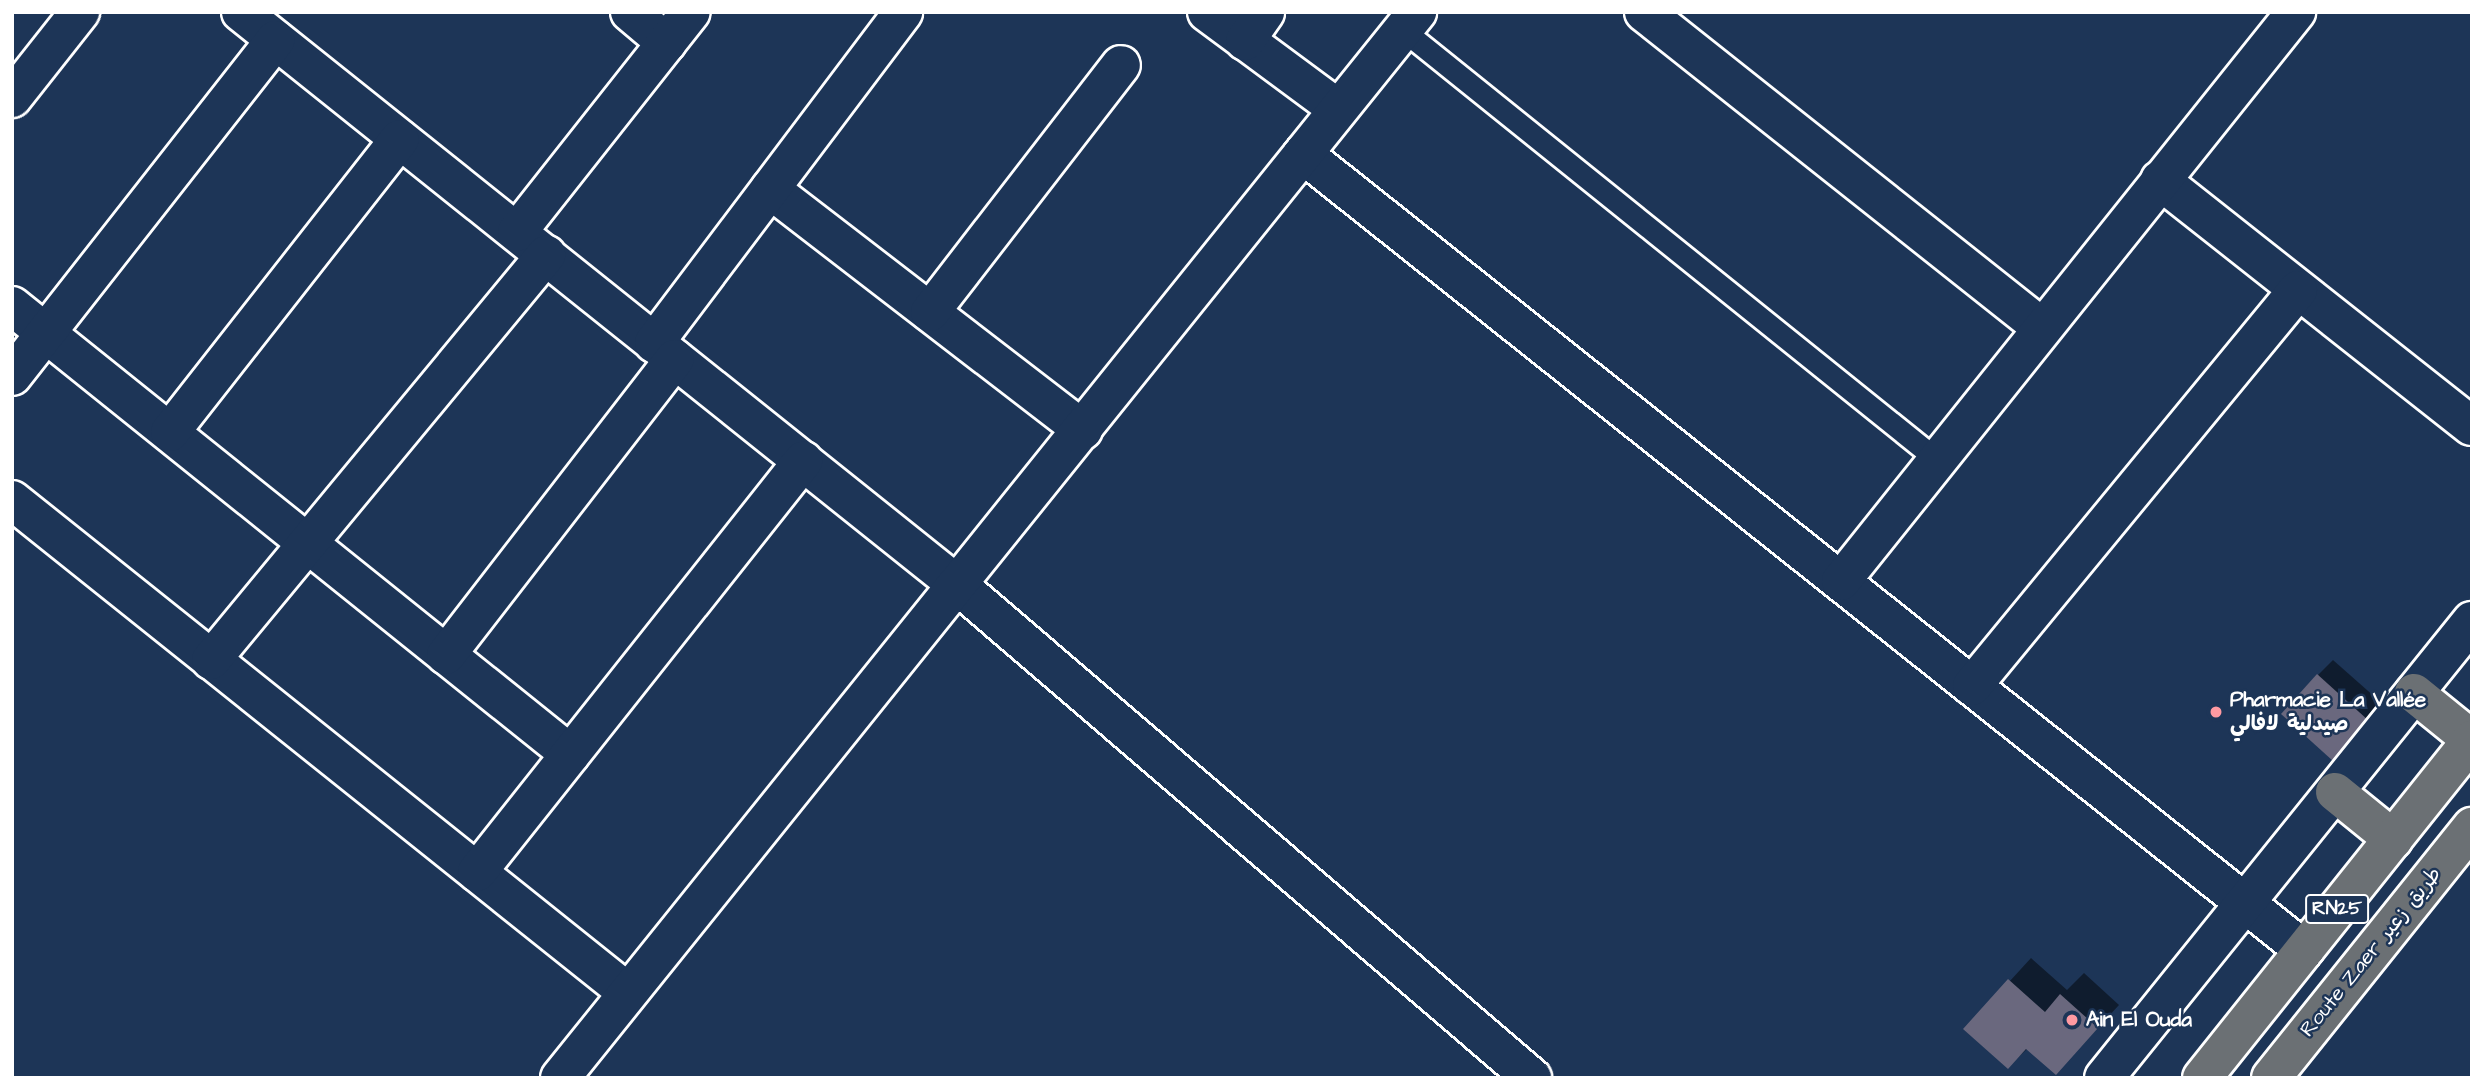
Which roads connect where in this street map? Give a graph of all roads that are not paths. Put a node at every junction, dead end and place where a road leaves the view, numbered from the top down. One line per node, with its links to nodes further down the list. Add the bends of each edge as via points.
1 (80, 12): 14 (street)
2 (241, 12): 11 (street)
3 (630, 12): 12 (street)
4 (691, 12): 12 (street)
5 (903, 12): 19 (street)
6 (1208, 12): 10 (street)
7 (1644, 12): 24 (street)
8 (2296, 12): 18 (street)
9 (1410, 21): 15 (street); 31 (lane)
10 (1255, 26): 15 (street)
11 (275, 40): 16 (street); 25 (street)
12 (667, 43): 20 (street)
13 (1121, 65): 23 (street)
14 (12, 98)
15 (1338, 110): 17 (street)
16 (400, 139): 20 (street); 30 (street)
17 (1303, 153): 29 (street); 35 (street)
18 (2160, 180): 21 (street); 24 (street)
19 (770, 189): 23 (street); 26 (street)
20 (531, 244): 26 (street); 34 (street)
21 (2298, 290): 28 (street); 40 (street)
22 (12, 306): 25 (street)
23 (930, 312): 29 (street)
24 (2041, 327): 31 (street)
25 (47, 334): 27 (street); 30 (street)
26 (664, 351): 32 (street); 38 (street)
27 (12, 376)
28 (2472, 426)
29 (1083, 430): 36 (street)
30 (170, 432): 34 (street)
31 (1935, 458): 35 (street)
32 (803, 461): 36 (street); 43 (street)
33 (12, 500): 39 (street)
34 (308, 543): 38 (street); 39 (street)
35 (1841, 582): 40 (street)
36 (960, 587): 50 (street); 52 (street)
37 (2472, 621): 41 (street)
38 (446, 655): 43 (street)
39 (211, 660): 47 (street)
40 (1972, 686): 48 (street)
41 (2414, 693): 42 (main road); 44 (street)
42 (2472, 740): 46 (main road, RN25)
43 (570, 754): 47 (street)
44 (2335, 792): 46 (main road); 48 (street)
45 (2472, 827): 55 (main road, Route Zaer طريق زعير / RN25)
46 (2393, 839): 49 (main road, RN25)
47 (477, 872): 50 (street)
48 (2247, 904): 49 (street); 53 (street)
49 (2304, 950): 54 (main road, RN25)
50 (627, 992): 51 (street)
51 (559, 1078)
52 (1532, 1078)
53 (2104, 1078)
54 (2202, 1078)
55 (2271, 1078)

